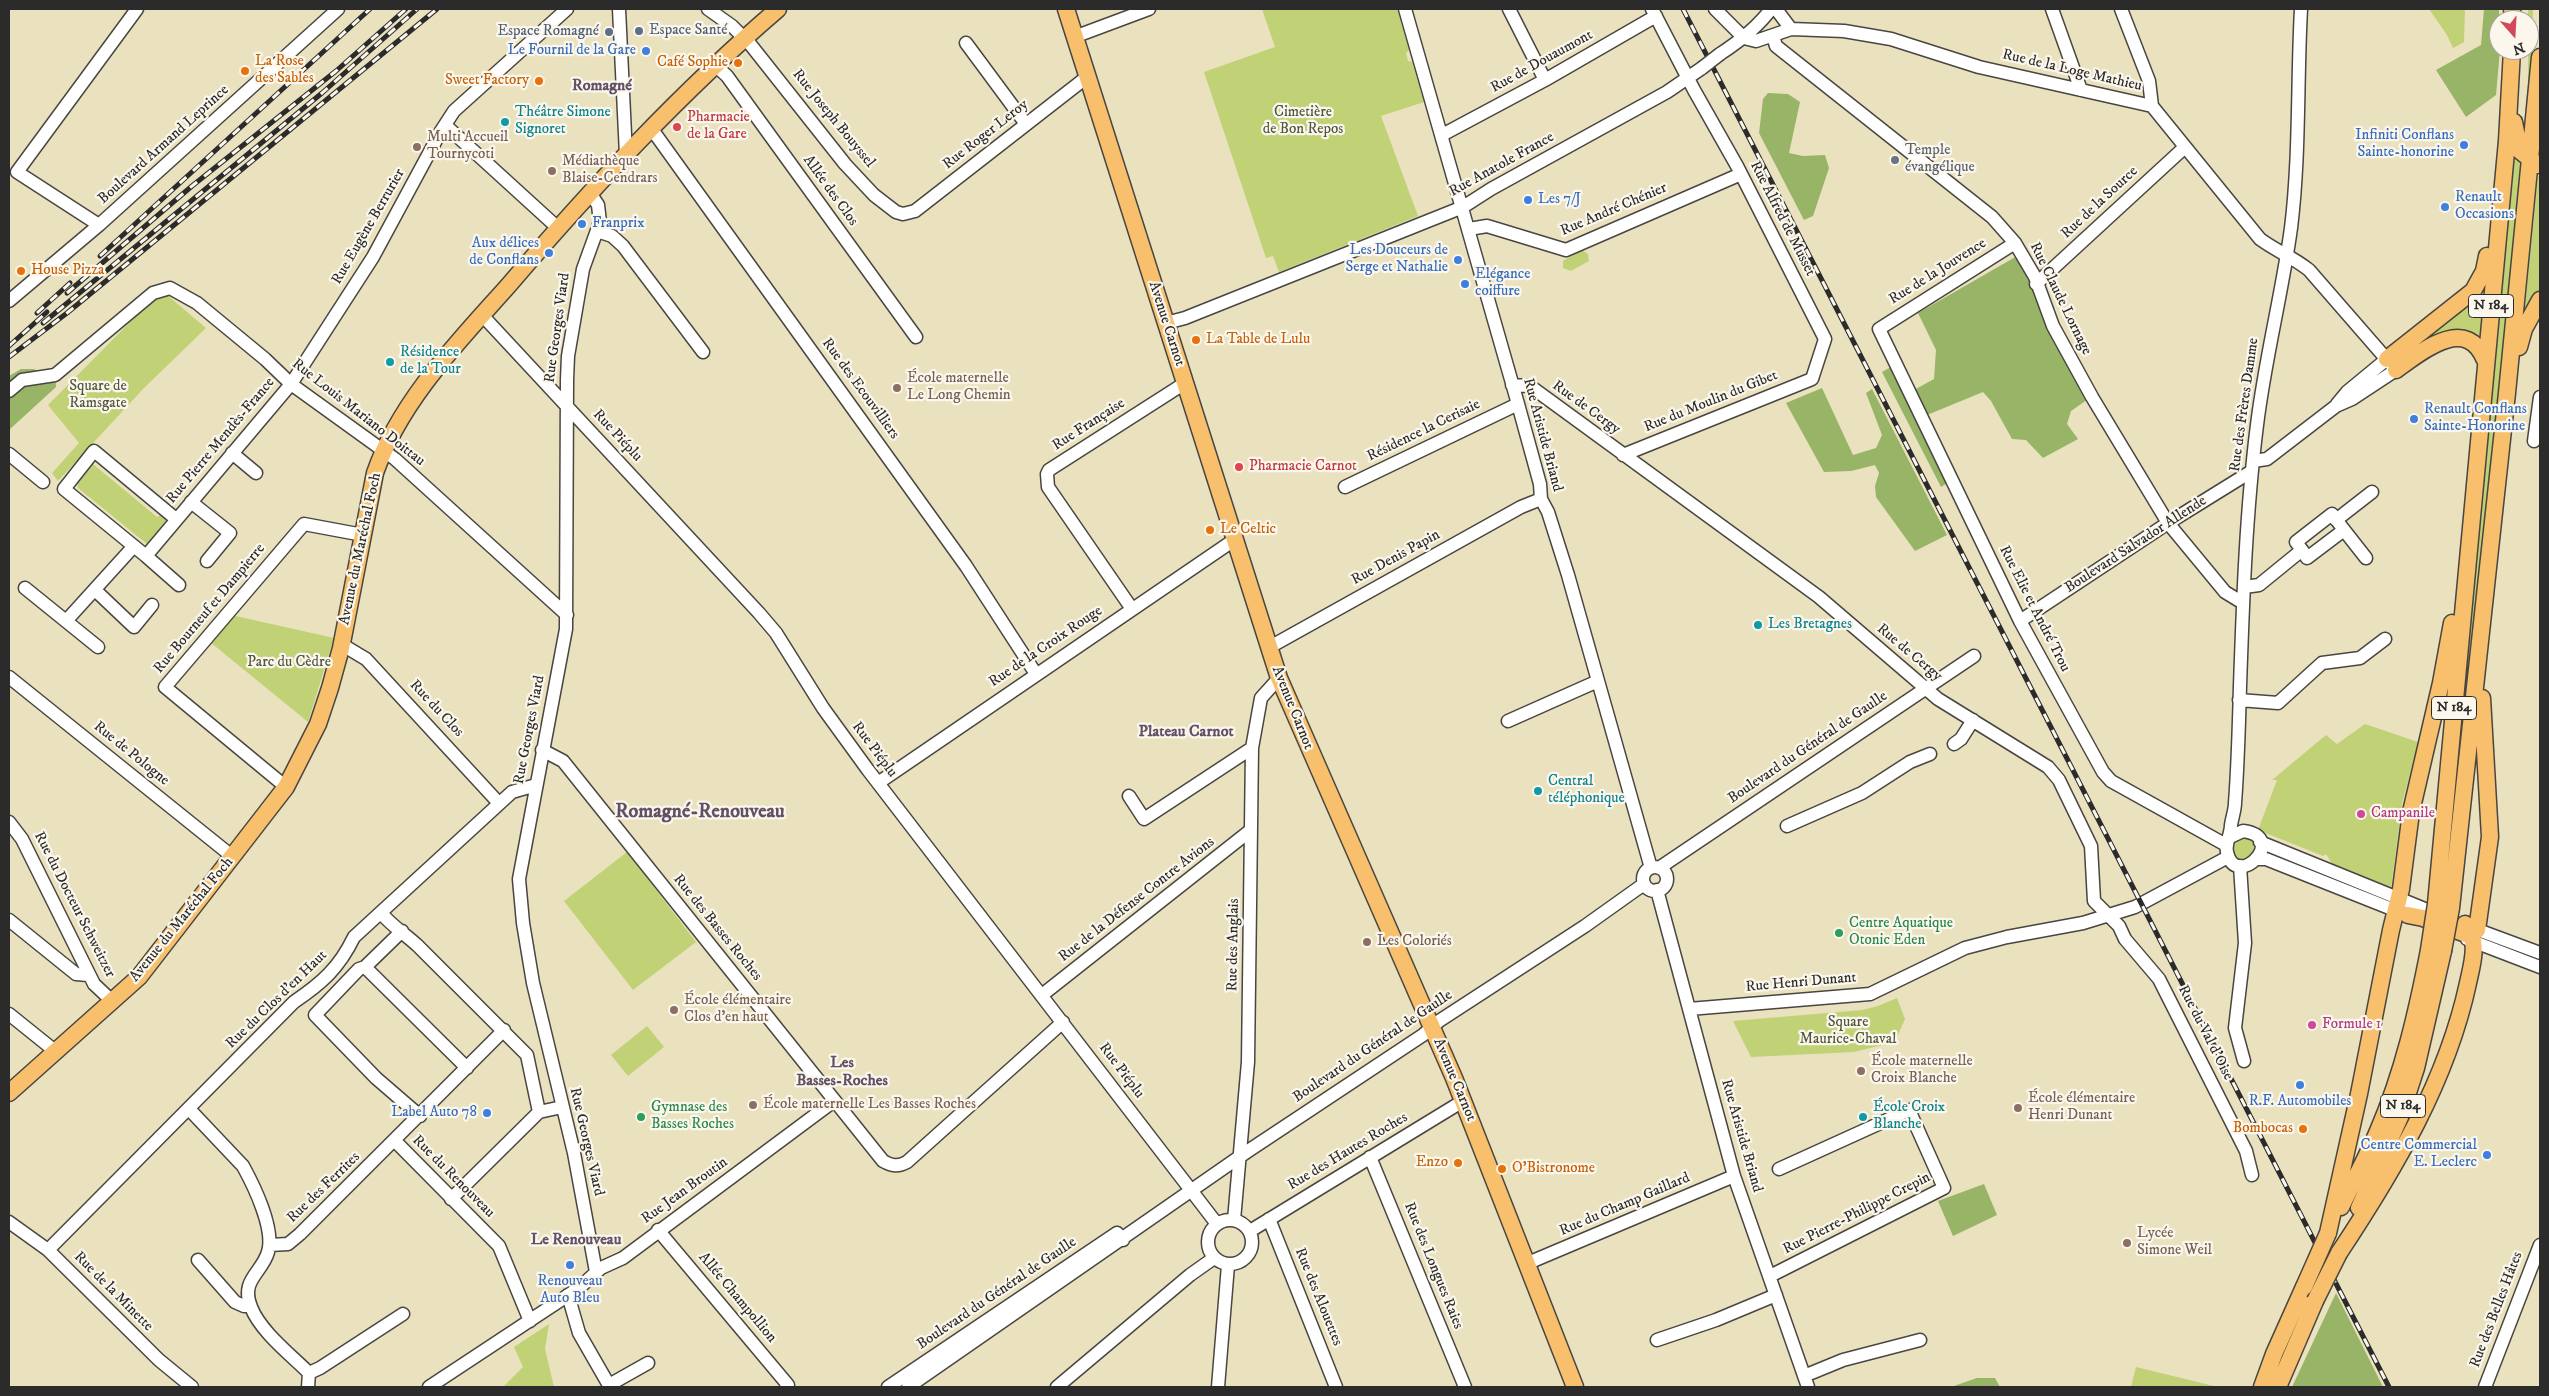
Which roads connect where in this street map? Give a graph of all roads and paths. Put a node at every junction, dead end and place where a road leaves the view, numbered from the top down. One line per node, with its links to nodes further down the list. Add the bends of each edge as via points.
1 (137, 9): 45 (street, via 17,172)
2 (338, 9): 45 (street, Boulevard Armand Leprince)
3 (567, 9): 34 (street, Rue Eugène Berrurier, via 462,103)
4 (619, 9): 39 (street)
5 (708, 9): 20 (street, Rue Joseph Bouyssel)
6 (778, 9): 20 (main road, Avenue du Maréchal Foch)
7 (1066, 9): 21 (main road, Avenue Carnot)
8 (1149, 9): 21 (street)
9 (1404, 9): 36 (street, Rue Aristide Briand)
10 (1509, 9): 29 (street)
11 (1716, 9): 22 (street)
12 (1772, 9): 22 (street, Rue Anatole France)
13 (1776, 9): 18 (street)
14 (2052, 9): 30 (street)
15 (2121, 9): 32 (street, via 2149,81)
16 (2301, 9): 50 (street, Rue des Frères Damme, via 2295,164)
17 (1654, 12): 28 (street); 29 (street, Rue de Douaumont)
18 (1791, 29): 19 (street, Rue de la Loge Mathieu); 30 (street, Rue de la Loge Mathieu, via 1844,31 1891,39 1978,67)
19 (1773, 36): 22 (street, Rue de la Loge Mathieu, via 1756,41); 49 (street, Rue Claude Lornage, via 1776,46 1992,217)
20 (744, 38): 26 (main road, Avenue du Maréchal Foch); 44 (street, Rue Joseph Bouyssel, via 845,164 890,209)
21 (1074, 38): 27 (main road, Avenue Carnot)
22 (1744, 38): 28 (street, Rue Anatole France, bridge)
23 (966, 43): 33 (street)
24 (2540, 57): 40 (main road, N 184)
25 (2512, 60): 31 (main road, N 184)
26 (716, 66): 35 (main road, Avenue du Maréchal Foch); 57 (street, Allée des Clos)
27 (1087, 77): 33 (street, Rue Roger Leroy); 55 (main road, Avenue Carnot)
28 (1688, 78): 41 (street, Rue Alfred de Musset); 43 (street, Rue Anatole France)
29 (1545, 80): 36 (street, Rue de Douaumont)
30 (2081, 90): 32 (street, Rue de la Loge Mathieu)
31 (2510, 99): 37 (main road, N 184); 40 (main road, via 2518,147)
32 (2152, 106): 38 (street, Rue de la Loge Mathieu)
33 (1026, 124): 44 (street, Rue Roger Leroy, via 915,211)
34 (445, 125): 46 (street); 63 (street, Rue Eugène Berrurier, via 373,257)
35 (651, 128): 39 (main road, Avenue du Maréchal Foch); 112 (street, Rue des Ecouvilliers, via 960,558)
36 (1442, 135): 43 (street, Rue Aristide Briand)
37 (2507, 137): 59 (main road, N 184); 60 (main road, via 2487,261 2481,279 2466,298)
38 (2185, 147): 50 (street, Rue de la Loge Mathieu, via 2260,239 2274,250); 51 (street, Rue de la Source)
39 (626, 155): 42 (main road, Avenue du Maréchal Foch)
40 (2536, 163): 66 (main road, N 184)
41 (1741, 174): 47 (street, Rue André Chénier, via 1566,250 1487,226); 61 (street, Rue Alfred de Musset, via 1825,339)
42 (590, 193): 46 (main road, Avenue du Maréchal Foch); 48 (street, Rue Georges Viard, via 600,210)
43 (1463, 207): 47 (street, Rue Aristide Briand); 55 (street, Rue Anatole France)
44 (903, 214)
45 (99, 225): 53 (street, Boulevard Armand Leprince)
46 (558, 228): 54 (main road, Avenue du Maréchal Foch)
47 (1469, 229): 64 (street, Rue Aristide Briand)
48 (597, 231): 58 (street, via 612,236 623,246); 68 (street, Rue Georges Viard, via 583,269 568,356)
49 (2015, 243): 51 (street, Rue Claude Lornage); 56 (street, Rue de la Jouvence)
50 (2285, 253): 60 (street, Rue de la Loge Mathieu, via 2309,270); 70 (street, Rue des Frères Damme)
51 (2036, 284): 87 (street, Rue Claude Lornage, via 2062,342)
52 (2540, 300): 66 (main road, via 2524,329)
53 (9, 301)
54 (482, 315): 68 (street, Rue Piéplu); 73 (main road, Avenue du Maréchal Foch, via 424,386)
55 (1166, 323): 62 (main road, Avenue Carnot)
56 (1879, 329): 105 (street, Rue Elie et André Trou)
57 (916, 336)
58 (703, 352)
59 (2485, 360): 60 (main road, via 2482,351 2473,344 2461,339 2446,339); 84 (main road, N 184)
60 (2392, 364): 72 (street, Boulevard Salvador Allende, via 2347,392 2336,406)
61 (1812, 379): 76 (street, Rue du Moulin du Gibet)
62 (1185, 383): 90 (main road, Avenue Carnot); 102 (street, Rue Française, via 1047,474 1048,487)
63 (291, 384): 65 (street, Rue Louis Mariano Doittau, via 265,358 197,303 178,291 166,288 131,310 55,375 22,380); 73 (street, Rue Louis Mariano Doittau); 75 (street, Rue Pierre Mendès-France)
64 (1512, 385): 69 (street, Rue Aristide Briand); 76 (street, Rue de Cergy, via 1530,386)
65 (9, 391)
66 (2507, 393): 108 (main road, N 184)
67 (2540, 397): 71 (street)
68 (565, 403): 103 (street, Rue Georges Viard); 124 (street, Rue Piéplu, via 776,633 823,708)
69 (1518, 404): 80 (street, Résidence la Cerisaie); 82 (street, Rue Aristide Briand, via 1540,484)
70 (2255, 441): 72 (street, via 2273,446); 77 (street, Rue des Frères Damme)
71 (2534, 441)
72 (2287, 442): 77 (street, Boulevard Salvador Allende)
73 (383, 451): 89 (main road, Avenue du Maréchal Foch, via 371,486); 103 (street, Rue Louis Mariano Doittau)
74 (9, 454): 79 (street)
75 (232, 454): 78 (street); 83 (street, Rue Pierre Mendès-France)
76 (1623, 455): 116 (street, Rue de Cergy, via 1819,597)
77 (2253, 466): 87 (street, Boulevard Salvador Allende); 97 (street, Rue des Frères Damme)
78 (256, 473)
79 (43, 482)
80 (1345, 487)
81 (2372, 492): 86 (street)
82 (1540, 499): 110 (street, Rue Denis Papin); 115 (street, Rue Aristide Briand, via 1548,512)
83 (191, 502): 85 (street, Rue Pierre Mendès-France); 95 (street, via 230,533)
84 (2472, 513): 143 (main road, N 184); 144 (main road, via 2443,676 2411,812)
85 (176, 520): 91 (street, Rue Pierre Mendès-France, via 94,451 64,489); 93 (street, Rue Pierre Mendès-France)
86 (2336, 520): 88 (street); 92 (street, via 2332,514 2296,542)
87 (2168, 523): 100 (street, Rue Claude Lornage, via 2225,592); 105 (street, Boulevard Salvador Allende)
88 (2344, 530): 92 (street, via 2307,558); 94 (street)
89 (363, 535): 107 (main road, Avenue du Maréchal Foch); 126 (street, Rue Bourneuf et Dampierre, via 304,524 164,687)
90 (1234, 540): 102 (street, Rue de la Croix Rouge); 110 (main road, Avenue Carnot)
91 (134, 546): 93 (street, Rue Pierre Mendès-France); 99 (street)
92 (2302, 550): 97 (street, via 2259,585)
93 (146, 556): 96 (street)
94 (2366, 558)
95 (207, 561)
96 (179, 585)
97 (2244, 587): 100 (street, Rue des Frères Damme)
98 (25, 588): 104 (street)
99 (95, 590): 101 (street, via 134,627); 104 (street)
100 (2243, 603): 117 (street, Rue des Frères Damme)
101 (152, 605)
102 (1132, 609): 112 (street, Rue de la Croix Rouge)
103 (567, 615): 122 (street, Rue Georges Viard)
104 (66, 621): 109 (street)
105 (2020, 621): 135 (street, Rue Elie et André Trou, via 2103,772 2112,781)
106 (2385, 639): 117 (street, via 2360,658 2322,663 2278,703)
107 (341, 644): 126 (main road, Avenue du Maréchal Foch, via 318,724); 128 (street, Rue du Clos, via 366,659 496,800)
108 (2479, 644): 143 (main road, N 184); 150 (main road, via 2490,813 2488,866)
109 (98, 647)
110 (1268, 648): 114 (main road, Avenue Carnot)
111 (1974, 656): 116 (street, Boulevard du Général de Gaulle)
112 (1036, 674): 124 (street, Rue de la Croix Rouge)
113 (9, 677): 136 (street, Rue de Pologne)
114 (1278, 678): 121 (street, Rue des Anglais, via 1261,698); 161 (main road, Avenue Carnot)
115 (1598, 682): 119 (street); 139 (street, Rue Aristide Briand)
116 (1925, 689): 118 (street, Rue de Cergy); 139 (street, Boulevard du Général de Gaulle)
117 (2240, 700): 129 (street, Rue des Frères Damme)
118 (1973, 720): 120 (street); 142 (street, Rue de Cergy, via 2048,767 2059,780 2092,846)
119 (1508, 722)
120 (1954, 744)
121 (1252, 748): 127 (street, via 1144,819); 132 (street, Rue des Anglais)
122 (542, 750): 125 (street, Rue Georges Viard); 167 (street, Rue des Basses Roches, via 563,761)
123 (1930, 754): 131 (street, via 1910,762 1862,793)
124 (878, 783): 156 (street, Rue Piéplu)
125 (536, 785): 128 (street, Rue du Clos d'en Haut, via 512,792); 169 (street, Rue Georges Viard, via 519,879 522,923)
126 (286, 787): 136 (main road, Avenue du Maréchal Foch)
127 (1129, 796)
128 (502, 802): 145 (street, Rue du Clos d'en Haut)
129 (2235, 806): 133 (street, Rue des Frères Damme); 135 (street, Rue des Frères Damme)
130 (9, 822): 155 (street, Rue du Docteur Schweitzer, via 22,839)
131 (1787, 826)
132 (1251, 830): 156 (street, Rue de la Défense Contre Avions); 174 (street, Rue des Anglais, via 1248,1062)
133 (2243, 831): 134 (street, via 2254,834); 135 (street)
134 (2260, 842): 137 (street); 144 (street)
135 (2228, 846): 138 (street); 146 (street, via 2147,902)
136 (233, 857): 157 (main road, Avenue du Maréchal Foch, via 157,954)
137 (2258, 859): 138 (street, via 2250,865); 144 (street, via 2266,859)
138 (2240, 866): 164 (street, via 2245,943 2235,1028)
139 (1655, 868): 140 (street, via 1643,876); 141 (street, via 1664,872 1666,879 1664,886)
140 (1644, 884): 141 (street); 161 (street, Boulevard du Général de Gaulle, via 1439,1021)
141 (1657, 890): 158 (street, Rue Aristide Briand)
142 (2094, 901): 146 (street); 148 (street)
143 (2443, 906): 151 (main road, N 184, bridge)
144 (2400, 911): 150 (main road); 187 (main road)
145 (381, 913): 149 (street); 170 (street, Rue du Clos d'en Haut, via 354,938 343,959 313,989 294,1002)
146 (2110, 916): 148 (street, Rue Henri Dunant); 177 (street, Rue du Val d'Oise, via 2125,939 2160,979 2246,1151)
147 (9, 920): 155 (street, via 76,974)
148 (2083, 923): 158 (street, Rue Henri Dunant, via 1965,948 1870,994)
149 (402, 931): 153 (street); 162 (street)
150 (2473, 934): 152 (street); 154 (street); 192 (main road, via 2482,950 2473,961 2453,1041 2436,1084 2377,1194)
151 (2436, 951): 187 (main road, N 184, via 2378,1131); 192 (main road, N 184, via 2425,1039 2400,1116)
152 (2540, 954)
153 (365, 967): 165 (street); 172 (street, via 359,969 314,1015 376,1078)
154 (2540, 967)
155 (88, 975): 157 (street, Rue du Docteur Schweitzer)
156 (1042, 995): 160 (street, Rue Piéplu)
157 (113, 1002): 163 (main road, Avenue du Maréchal Foch)
158 (1688, 1009): 178 (street, Rue Aristide Briand)
159 (9, 1014): 163 (street)
160 (1063, 1022): 167 (street, Rue des Basses Roches, via 899,1166 884,1161); 179 (street, Rue Piéplu)
161 (1432, 1029): 168 (main road, Avenue Carnot); 174 (street, Boulevard du Général de Gaulle)
162 (504, 1030): 165 (street, Rue du Renouveau); 171 (street, via 527,1055)
163 (55, 1051): 166 (main road, Avenue du Maréchal Foch)
164 (2244, 1060)
165 (467, 1068): 172 (street, Rue du Renouveau)
166 (9, 1093)
167 (834, 1101): 185 (street, Rue Jean Broutin)
168 (1463, 1101): 175 (street, Rue des Hautes Roches); 195 (main road, Avenue Carnot)
169 (562, 1107): 171 (street); 197 (street, Rue Georges Viard)
170 (189, 1109): 189 (street, via 243,1166 268,1222); 191 (street, Rue du Clos d'en Haut)
171 (539, 1112): 180 (street)
172 (420, 1116): 173 (street, Rue du Renouveau)
173 (394, 1141): 180 (street, Rue du Renouveau); 189 (street, Rue des Ferrites, via 292,1242 284,1246)
174 (1239, 1157): 179 (street, Boulevard du Général de Gaulle); 182 (street, Rue des Anglais)
175 (1370, 1157): 181 (street, Rue des Hautes Roches); 219 (street, Rue des Longues Raies)
176 (1779, 1169): 198 (street, Rue Pierre-Philippe Crepin, via 1909,1110 1944,1188)
177 (2252, 1175)
178 (1734, 1176): 195 (street, Rue du Champ Gaillard); 198 (street, Rue Aristide Briand)
179 (1192, 1191): 184 (street, Rue Piéplu); 188 (street, Boulevard du Général de Gaulle)
180 (451, 1199): 203 (street, Rue du Renouveau, via 499,1246)
181 (1269, 1219): 186 (street, Rue des Hautes Roches); 218 (street, Rue des Alouettes)
182 (1234, 1220): 184 (street); 186 (street)
183 (9, 1222): 191 (street, Rue de la Minette)
184 (1217, 1224): 193 (street, via 1208,1240)
185 (658, 1230): 197 (street, Rue Jean Broutin, via 614,1264); 213 (street, Allée Champollion, via 788,1385)
186 (1250, 1231): 196 (street, via 1253,1244 1248,1257)
187 (2328, 1233): 221 (main road, N 184, bridge)
188 (1123, 1240): 214 (street, Boulevard du Général de Gaulle, via 1117,1233); 215 (street, Boulevard du Général de Gaulle)
189 (270, 1245): 201 (street, via 250,1281)
190 (2540, 1245): 223 (street, Rue des Belles Hâtes)
191 (48, 1250): 210 (street, Rue de la Minette, via 159,1360)
192 (2339, 1253): 222 (main road, N 184, bridge)
193 (1214, 1258): 196 (street); 216 (street)
194 (198, 1260): 201 (street, via 236,1302)
195 (1528, 1263): 220 (main road, Avenue Carnot)
196 (1228, 1265): 217 (street)
197 (596, 1272): 199 (street, Rue Jean Broutin)
198 (1770, 1276): 200 (street, Rue Aristide Briand)
199 (568, 1295): 203 (street, Rue Jean Broutin); 209 (street, via 579,1333)
200 (1776, 1295): 204 (street); 208 (street, Rue Aristide Briand)
201 (250, 1306): 207 (street, via 257,1320)
202 (403, 1314): 207 (street)
203 (530, 1321): 212 (street, Rue Jean Broutin)
204 (1657, 1340)
205 (1920, 1340): 208 (street, via 1844,1360)
206 (648, 1363): 209 (street)
207 (309, 1373): 211 (street)
208 (1806, 1382)
209 (609, 1386)
210 (192, 1387)
211 (308, 1387)
212 (428, 1387)
213 (786, 1387)
214 (888, 1387)
215 (908, 1387)
216 (1057, 1387)
217 (1218, 1387)
218 (1336, 1387)
219 (1465, 1387)
220 (1575, 1387)
221 (2262, 1387)
222 (2278, 1387)
223 (2485, 1387)

